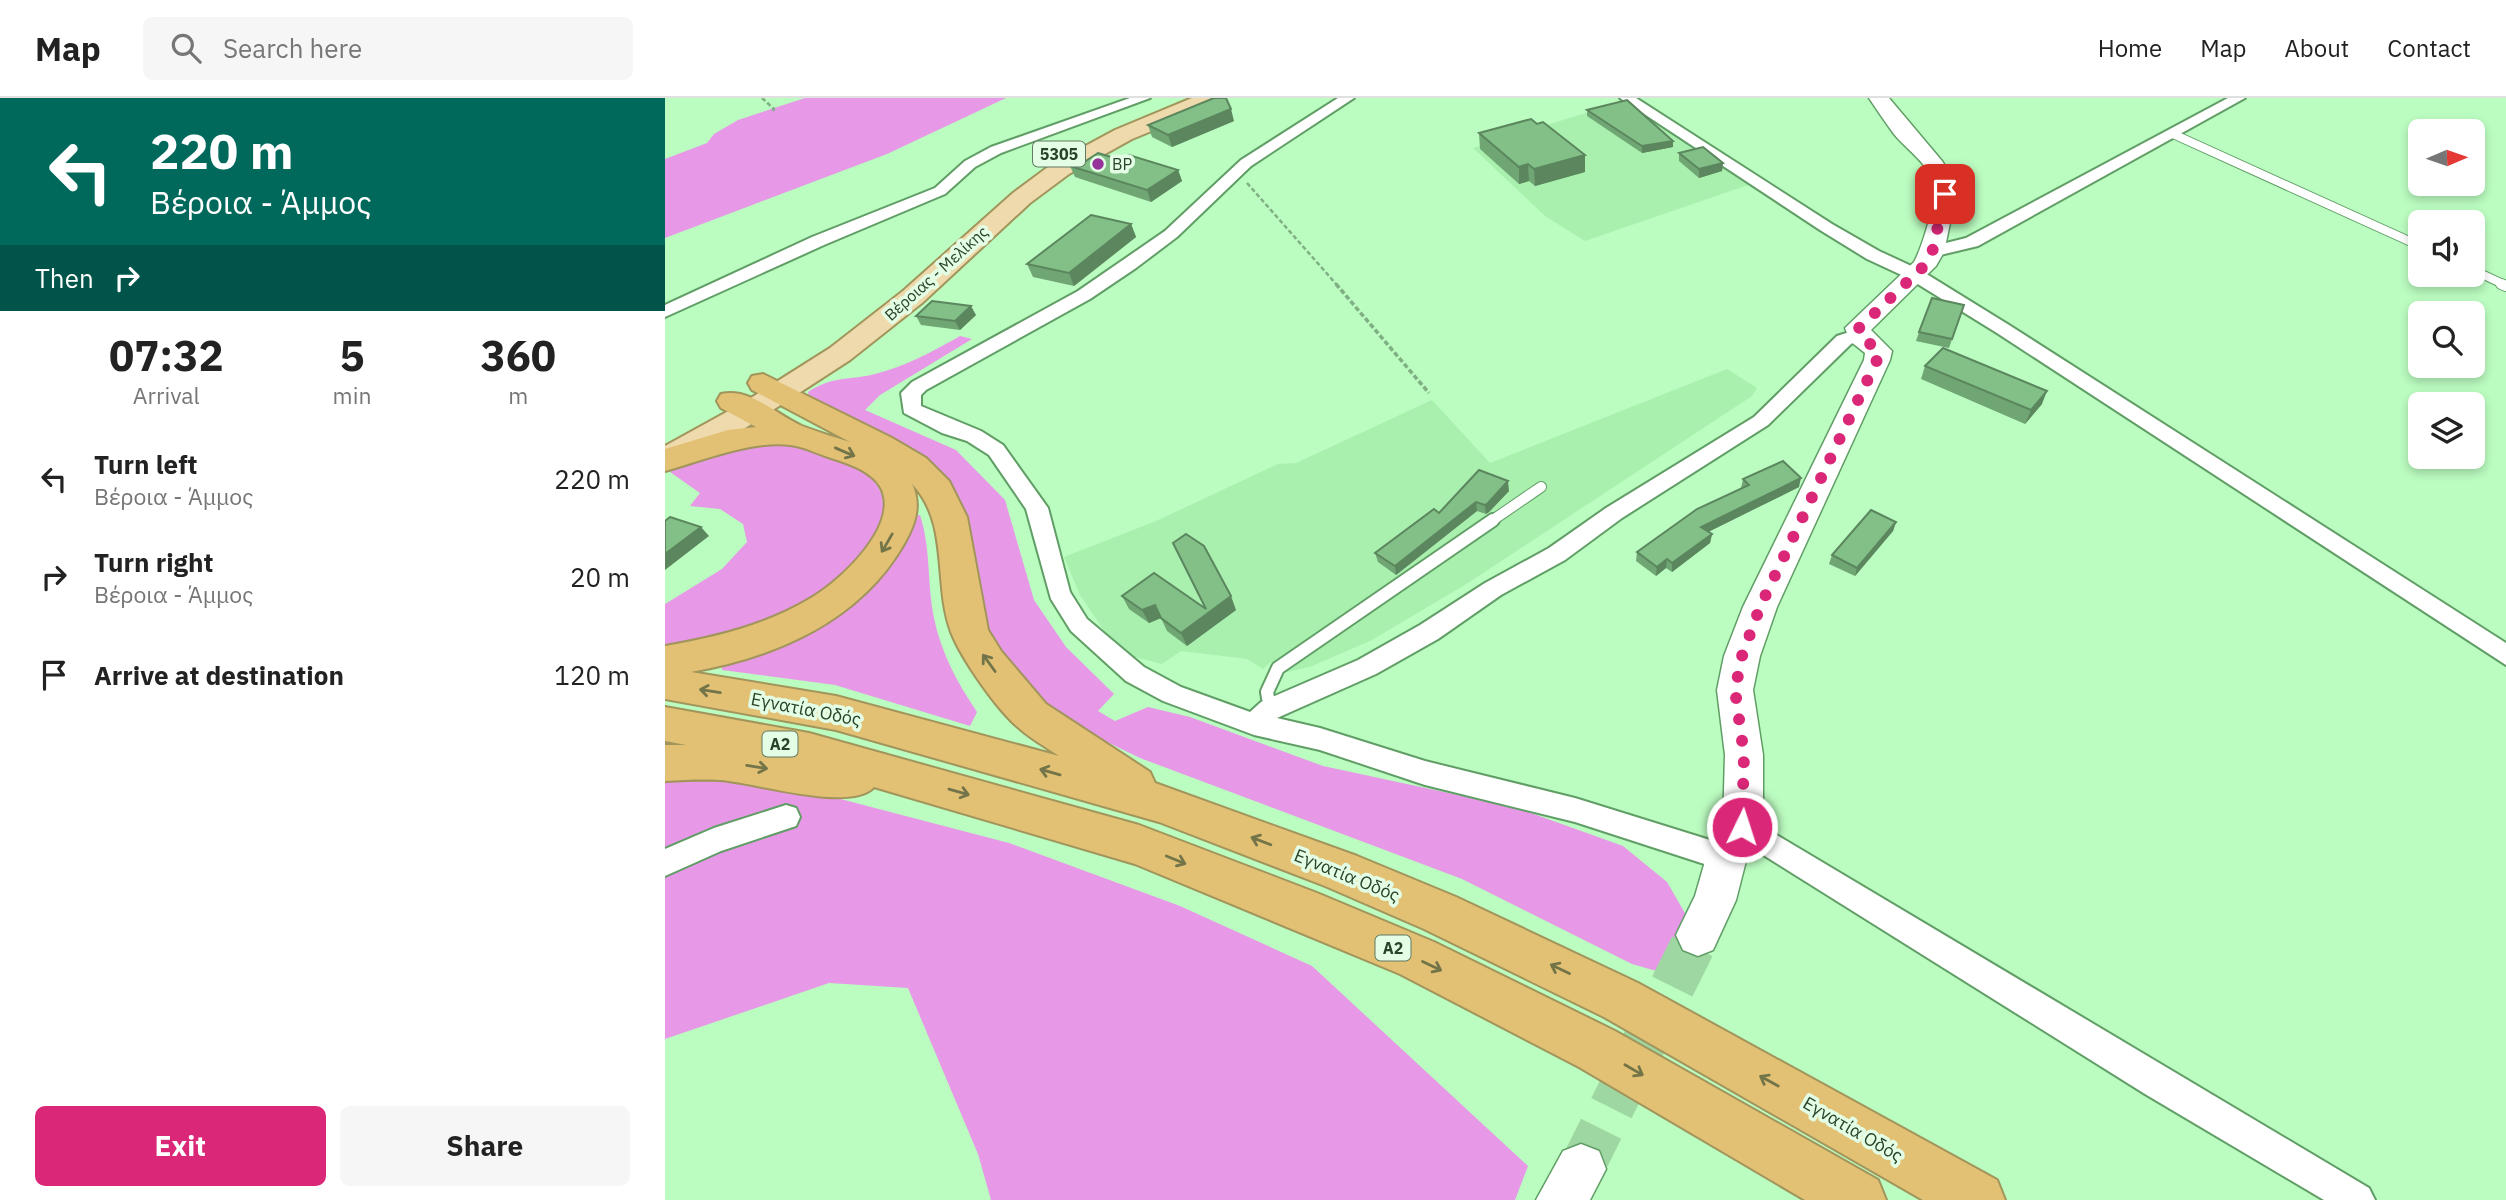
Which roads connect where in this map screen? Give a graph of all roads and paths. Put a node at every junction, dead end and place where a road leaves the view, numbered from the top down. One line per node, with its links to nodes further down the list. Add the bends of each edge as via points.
1 (762, 98): 9 (path)
2 (1143, 98): 16 (street, via 996,150 970,164 940,191)
3 (1181, 98): 19 (main road, Βέροιας - Μελίκης / 5305, via 1109,127 1037,167 978,211 870,307)
4 (1212, 98): 19 (main road, Βέροιας - Μελίκης / 5305, via 1103,150 1001,215 895,312)
5 (1347, 98): 11 (street)
6 (1627, 98): 13 (street, via 1873,255)
7 (1879, 98): 13 (street, via 1945,183)
8 (2238, 98): 10 (street)
9 (772, 112)
10 (2173, 134): 12 (lane); 13 (street, via 1972,242)
11 (1226, 179): 18 (path, via 1247,183 1257,191); 27 (street, via 1171,234 1130,264 1084,295 919,386 909,401 911,408 996,450 1015,475 1037,508 1059,593 1079,625 1135,674 1172,694)
12 (2408, 241)
13 (1923, 263): 17 (street, via 1865,320); 24 (street)
14 (2485, 276): 15 (lane)
15 (2506, 286)
16 (665, 312)
17 (1859, 335): 27 (street, via 1844,340 1761,421 1557,554 1367,667); 33 (street, via 1879,351 1877,360 1760,607 1742,656 1735,690 1744,755)
18 (1429, 393)
19 (758, 397): 20 (highway); 21 (main road, Βέροιας - Μελίκης / 5305); 22 (main road, Βέροιας - Μελίκης / 5305); 31 (highway, one-way to 19, via 1032,716 987,662 969,631 950,517 937,489 914,466 881,444)
20 (793, 434): 22 (highway, via 728,440); 25 (highway, one-way to 25, via 869,462 893,480 901,499 900,519 887,546 865,576 794,623 697,657)
21 (665, 438)
22 (665, 460)
23 (1541, 487): 27 (lane, via 1278,668)
24 (2506, 655)
25 (665, 661)
26 (665, 683): 31 (highway, Εγνατία Οδός / Α2, one-way to 26, via 837,713)
27 (1262, 716): 34 (street, via 1425,773 1575,810)
28 (665, 724): 30 (highway, Α2, via 809,750)
29 (665, 763): 30 (highway, one-way to 30, via 758,766 821,780)
30 (894, 773): 37 (highway, Α2, one-way to 37, via 1139,845 1417,958 1597,1049)
31 (1163, 804): 38 (highway, Εγνατία Οδός / Α2, one-way to 31, via 1776,1085 1539,959 1353,876)
32 (786, 817): 35 (street)
33 (1742, 827): 34 (street); 39 (street, via 2157,1083)
34 (1727, 858): 36 (street)
35 (665, 863)
36 (1699, 935)
37 (1858, 1200)
38 (1977, 1200)
39 (2357, 1200)

